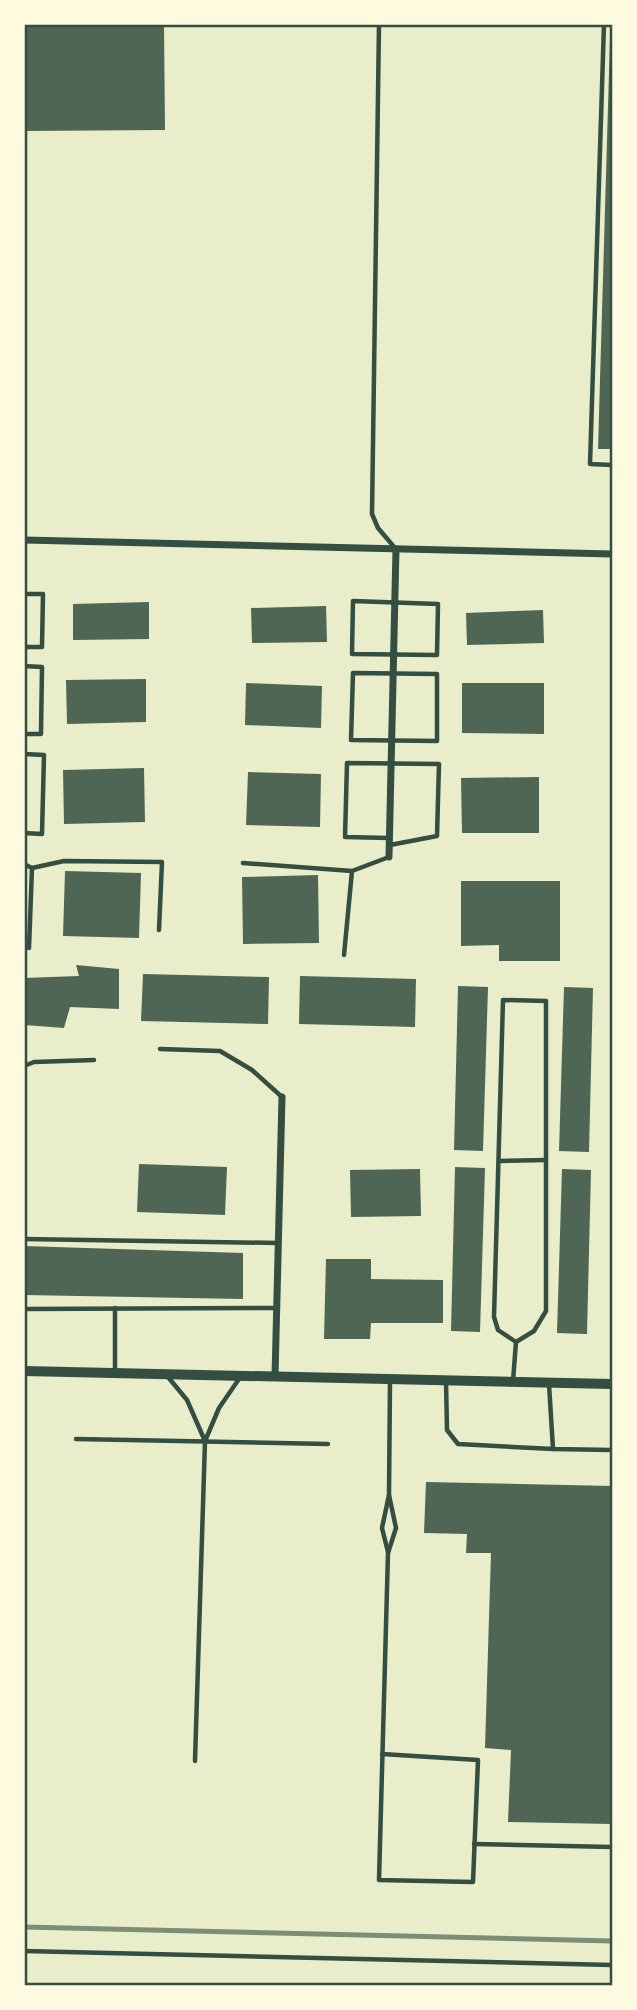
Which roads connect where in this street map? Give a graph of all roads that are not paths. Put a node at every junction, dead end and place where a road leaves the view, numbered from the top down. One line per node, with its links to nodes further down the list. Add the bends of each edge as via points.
1 (379, 24): 5 (lane, via 372,514)
2 (604, 24): 3 (lane, via 590,464)
3 (612, 465)
4 (24, 540): 5 (street)
5 (396, 549): 6 (street); 8 (street)
6 (612, 554)
7 (24, 594): 9 (lane, via 43,594 42,647)
8 (394, 602): 10 (street); 10 (lane, via 353,601 352,654); 10 (lane, via 439,604 437,654)
9 (24, 647)
10 (393, 655): 12 (street)
11 (24, 666): 13 (lane, via 43,667 41,734)
12 (393, 673): 14 (street); 14 (lane, via 353,673 351,740); 14 (lane, via 437,674 437,741)
13 (24, 734)
14 (391, 740): 16 (street)
15 (24, 754): 17 (lane, via 44,755 42,834)
16 (391, 764): 18 (street); 18 (lane, via 347,763 345,837); 18 (lane, via 439,764 436,836)
17 (24, 833)
18 (389, 841): 19 (street)
19 (389, 857): 23 (lane)
20 (243, 863): 23 (lane)
21 (24, 864): 22 (lane)
22 (32, 868): 24 (lane, via 64,861 162,862); 25 (lane)
23 (352, 872): 26 (lane)
24 (159, 930)
25 (29, 948)
26 (344, 955)
27 (160, 1049): 30 (lane, via 220,1051 252,1070)
28 (94, 1060): 29 (lane)
29 (24, 1066)
30 (282, 1097): 34 (street)
31 (546, 1160): 32 (lane); 32 (lane, via 546,1001 503,1000); 38 (lane, via 546,1311 534,1331)
32 (499, 1161): 38 (lane, via 494,1317 498,1330)
33 (24, 1239): 34 (lane)
34 (278, 1242): 36 (street)
35 (115, 1308): 36 (lane); 37 (lane); 40 (lane)
36 (277, 1308): 43 (street)
37 (24, 1309)
38 (516, 1342): 46 (lane)
39 (24, 1371): 40 (street)
40 (115, 1373): 41 (street)
41 (165, 1374): 42 (street); 50 (lane, via 187,1400)
42 (241, 1376): 43 (street); 50 (lane, via 219,1408)
43 (275, 1376): 44 (street)
44 (390, 1379): 45 (street); 54 (lane)
45 (446, 1380): 46 (street); 52 (lane, via 447,1430 458,1444)
46 (513, 1382): 47 (street)
47 (549, 1383): 48 (street); 52 (lane)
48 (612, 1384)
49 (76, 1439): 50 (lane)
50 (205, 1441): 51 (lane); 57 (lane)
51 (328, 1444)
52 (553, 1450): 53 (lane)
53 (612, 1450)
54 (388, 1495): 55 (lane, via 382,1528); 55 (lane, via 396,1528)
55 (388, 1553): 56 (lane)
56 (382, 1754): 58 (lane, via 478,1760); 58 (lane, via 379,1881 473,1882)
57 (195, 1761)
58 (474, 1844): 59 (lane)
59 (612, 1847)
60 (24, 1951): 61 (lane)
61 (612, 1965)

